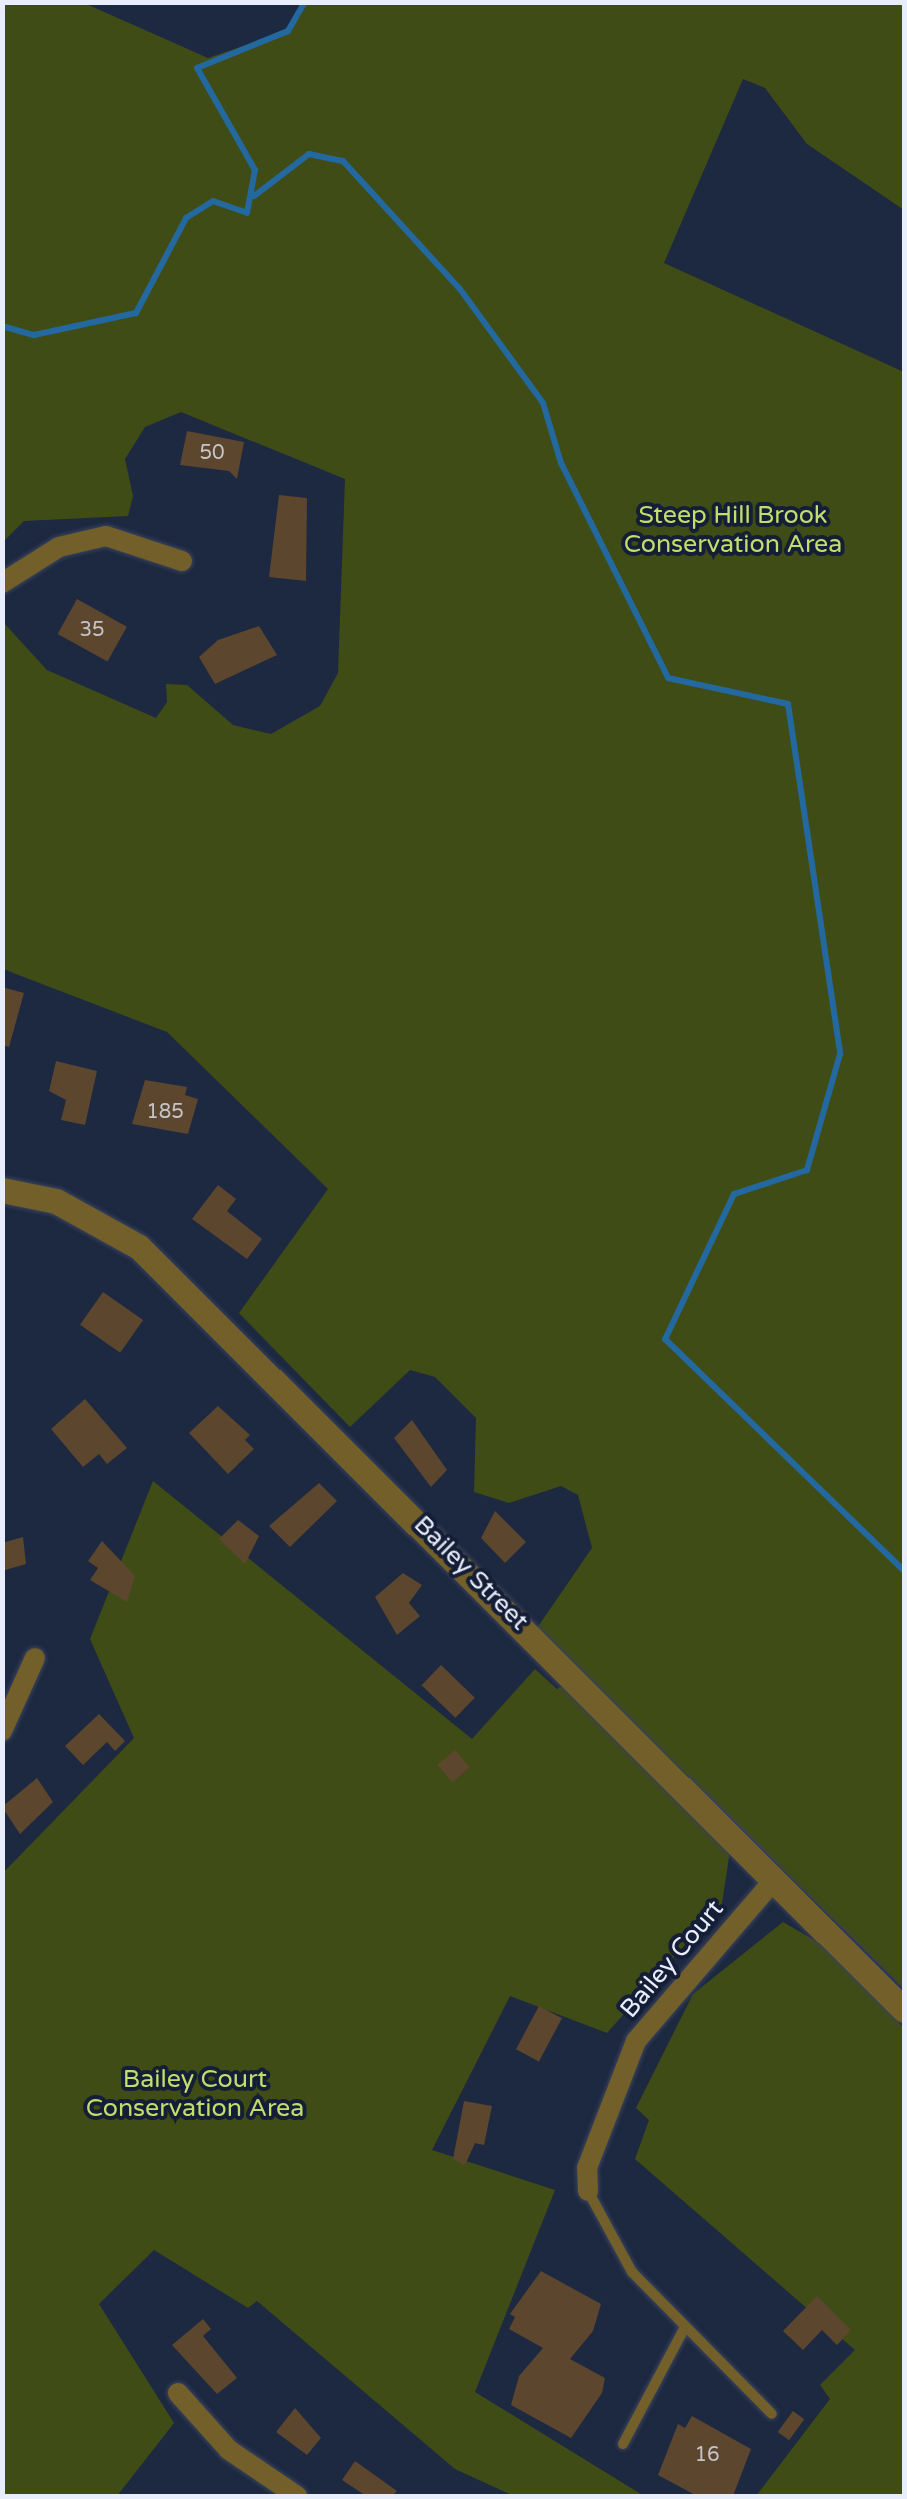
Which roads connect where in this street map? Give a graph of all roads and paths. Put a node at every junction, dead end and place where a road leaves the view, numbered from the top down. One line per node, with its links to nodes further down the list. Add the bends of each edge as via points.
1 (182, 560): 2 (street, via 106,536 60,547)
2 (2, 583)
3 (2, 1190): 6 (street, Bailey Street, via 56,1200 139,1247)
4 (36, 1658): 5 (street)
5 (2, 1731)
6 (773, 1881): 7 (street, Bailey Street); 8 (street, Bailey Court, via 636,2041 587,2168)
7 (904, 2010)
8 (588, 2191): 9 (lane, via 632,2272)
9 (685, 2328): 11 (lane); 12 (lane)
10 (178, 2393): 13 (street, via 229,2450)
11 (772, 2414)
12 (623, 2444)
13 (297, 2496)

